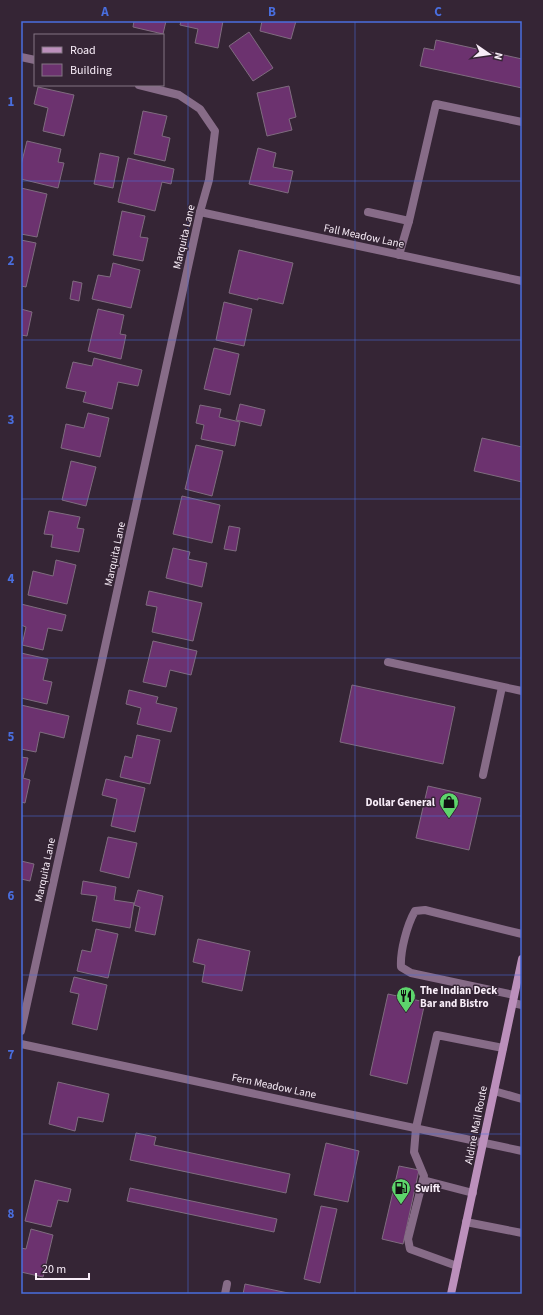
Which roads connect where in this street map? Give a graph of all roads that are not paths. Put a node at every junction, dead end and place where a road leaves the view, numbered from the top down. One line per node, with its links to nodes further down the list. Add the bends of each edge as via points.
1 (21, 57): 2 (street)
2 (34, 60)
3 (143, 86): 5 (street, Marquita Lane, via 179,95 200,109 215,131 209,180)
4 (522, 122): 7 (street, via 436,104)
5 (200, 212): 8 (street, Fall Meadow Lane); 18 (street, Marquita Lane)
6 (368, 212): 7 (street)
7 (409, 220): 8 (street)
8 (399, 255): 9 (street, Fall Meadow Lane)
9 (522, 281)
10 (388, 662): 11 (street)
11 (502, 687): 12 (street); 13 (street)
12 (522, 691)
13 (483, 775)
14 (522, 934): 16 (street, via 425,910 415,912 410,920 401,959 402,967 411,973)
15 (522, 959): 16 (main road, Aldine Mail Route)
16 (513, 999): 17 (street); 20 (main road, Aldine Mail Route)
17 (522, 1005)
18 (21, 1031)
19 (21, 1044): 23 (street, Fern Meadow Lane)
20 (503, 1048): 21 (main road, Aldine Mail Route); 23 (street, via 438,1035)
21 (494, 1091): 22 (street); 24 (main road, Aldine Mail Route)
22 (522, 1099)
23 (416, 1128): 24 (street, Fern Meadow Lane); 26 (street, via 414,1152 424,1176)
24 (483, 1142): 25 (street, Fern Meadow Lane); 27 (main road, Aldine Mail Route)
25 (522, 1151)
26 (423, 1180): 27 (street); 30 (street, via 408,1239 410,1249)
27 (473, 1193): 28 (main road, Aldine Mail Route)
28 (466, 1222): 29 (street); 30 (main road, Aldine Mail Route)
29 (522, 1233)
30 (457, 1266): 33 (main road, Aldine Mail Route)
31 (227, 1284): 32 (street)
32 (225, 1294)
33 (451, 1294)

